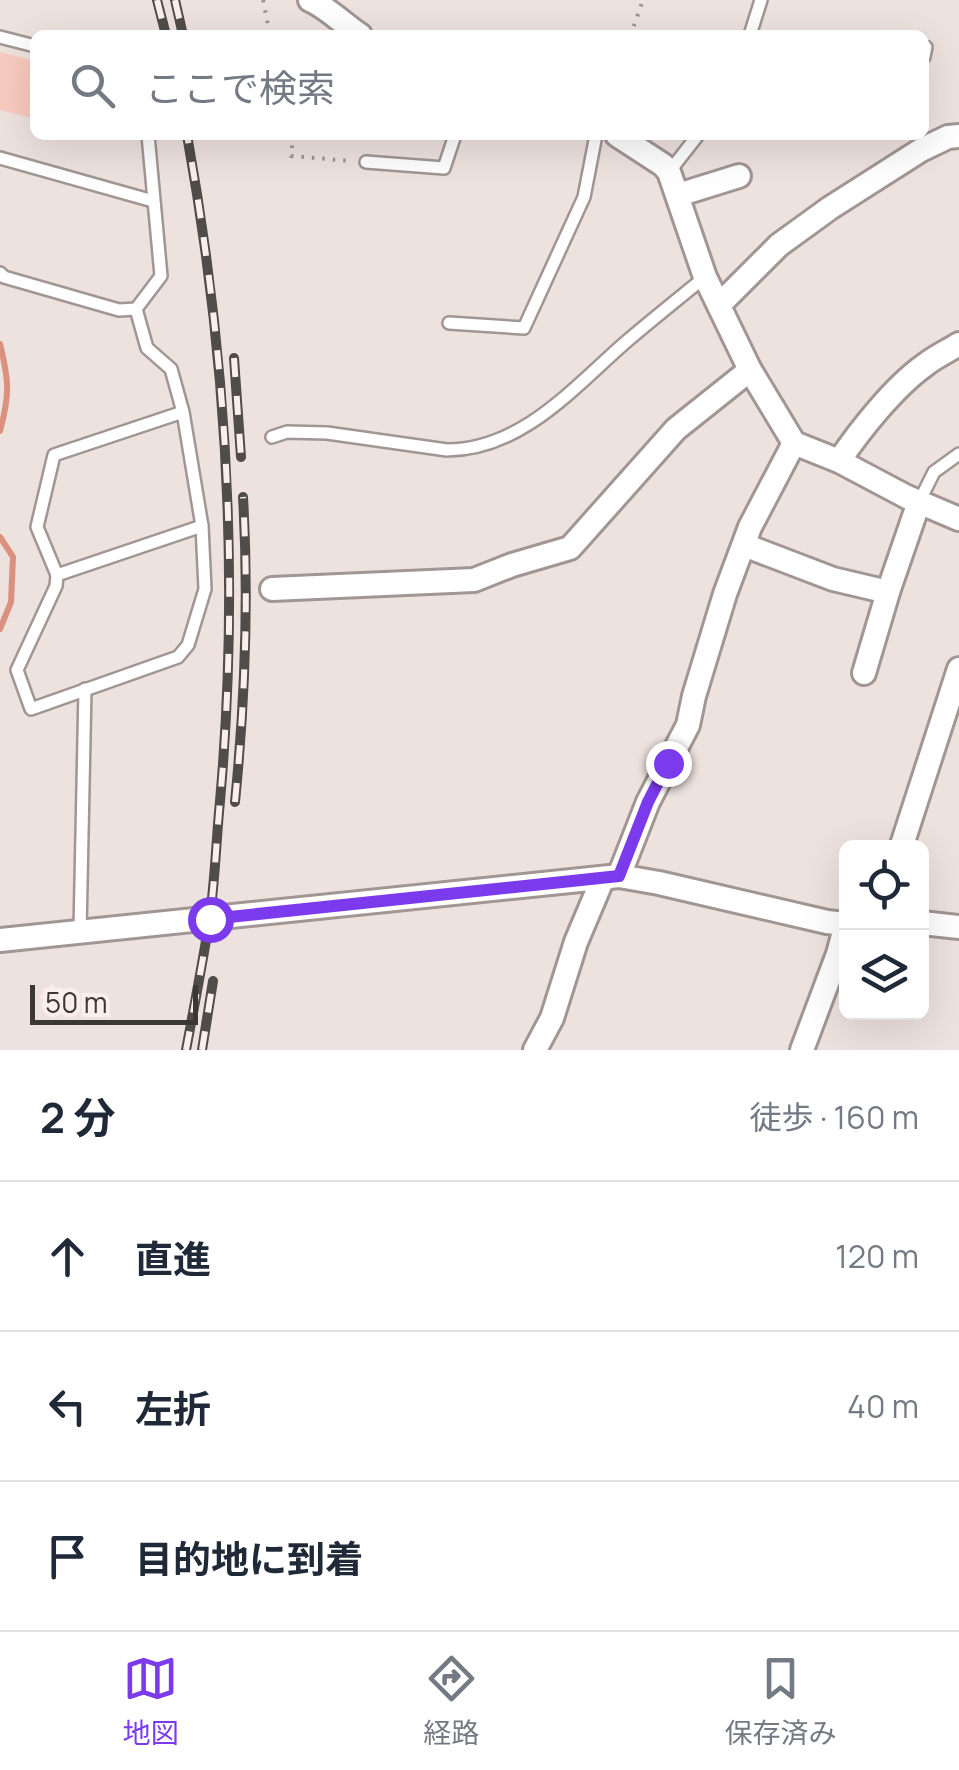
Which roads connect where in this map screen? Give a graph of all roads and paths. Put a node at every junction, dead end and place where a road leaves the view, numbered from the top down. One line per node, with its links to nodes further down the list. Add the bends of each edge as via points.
1 (263, 0): 5 (path)
2 (310, 0): 6 (street)
3 (643, 0): 7 (path)
4 (761, 0): 8 (lane)
5 (269, 30)
6 (352, 30)
7 (632, 30)
8 (752, 30)
9 (0, 37): 10 (lane)
10 (30, 45)
11 (959, 136): 18 (street)
12 (148, 140): 24 (lane)
13 (293, 140): 20 (path, via 291,156)
14 (453, 140): 20 (lane, via 444,168)
15 (595, 140): 29 (lane, via 584,197 524,328)
16 (625, 140): 21 (street)
17 (694, 140): 21 (lane)
18 (917, 142): 27 (street, via 780,245)
19 (0, 158): 24 (lane)
20 (366, 162)
21 (669, 172): 23 (street)
22 (739, 176): 23 (street)
23 (678, 195): 26 (street)
24 (153, 200): 28 (lane, via 161,276)
25 (0, 273): 28 (lane, via 119,310)
26 (705, 277): 27 (street); 33 (lane, via 568,395 491,442 457,450 327,433)
27 (719, 305): 31 (street)
28 (136, 309): 32 (lane, via 147,348 171,369)
29 (449, 323)
30 (959, 344): 36 (street, via 922,366)
31 (750, 370): 34 (street); 42 (street, via 676,430 570,548 474,580)
32 (183, 412): 39 (lane); 41 (lane, via 54,455 37,527)
33 (272, 437)
34 (794, 442): 36 (street); 40 (street)
35 (959, 454): 37 (lane, via 934,472)
36 (839, 461): 37 (street)
37 (919, 502): 38 (street); 43 (street)
38 (959, 519)
39 (202, 526): 41 (lane); 46 (lane, via 205,589 188,645 178,657)
40 (744, 545): 43 (street, via 833,580); 48 (street, via 688,726)
41 (58, 575): 46 (lane, via 17,670 31,709)
42 (272, 589)
43 (888, 592): 45 (street)
44 (959, 669): 47 (street)
45 (864, 673)
46 (84, 689): 53 (lane)
47 (904, 840)
48 (611, 876): 49 (street); 53 (street); 55 (street, via 576,942)
49 (839, 923)
50 (929, 924): 51 (street)
51 (959, 927)
52 (844, 930): 56 (street)
53 (80, 931): 54 (street)
54 (0, 940)
55 (535, 1050)
56 (802, 1050)

